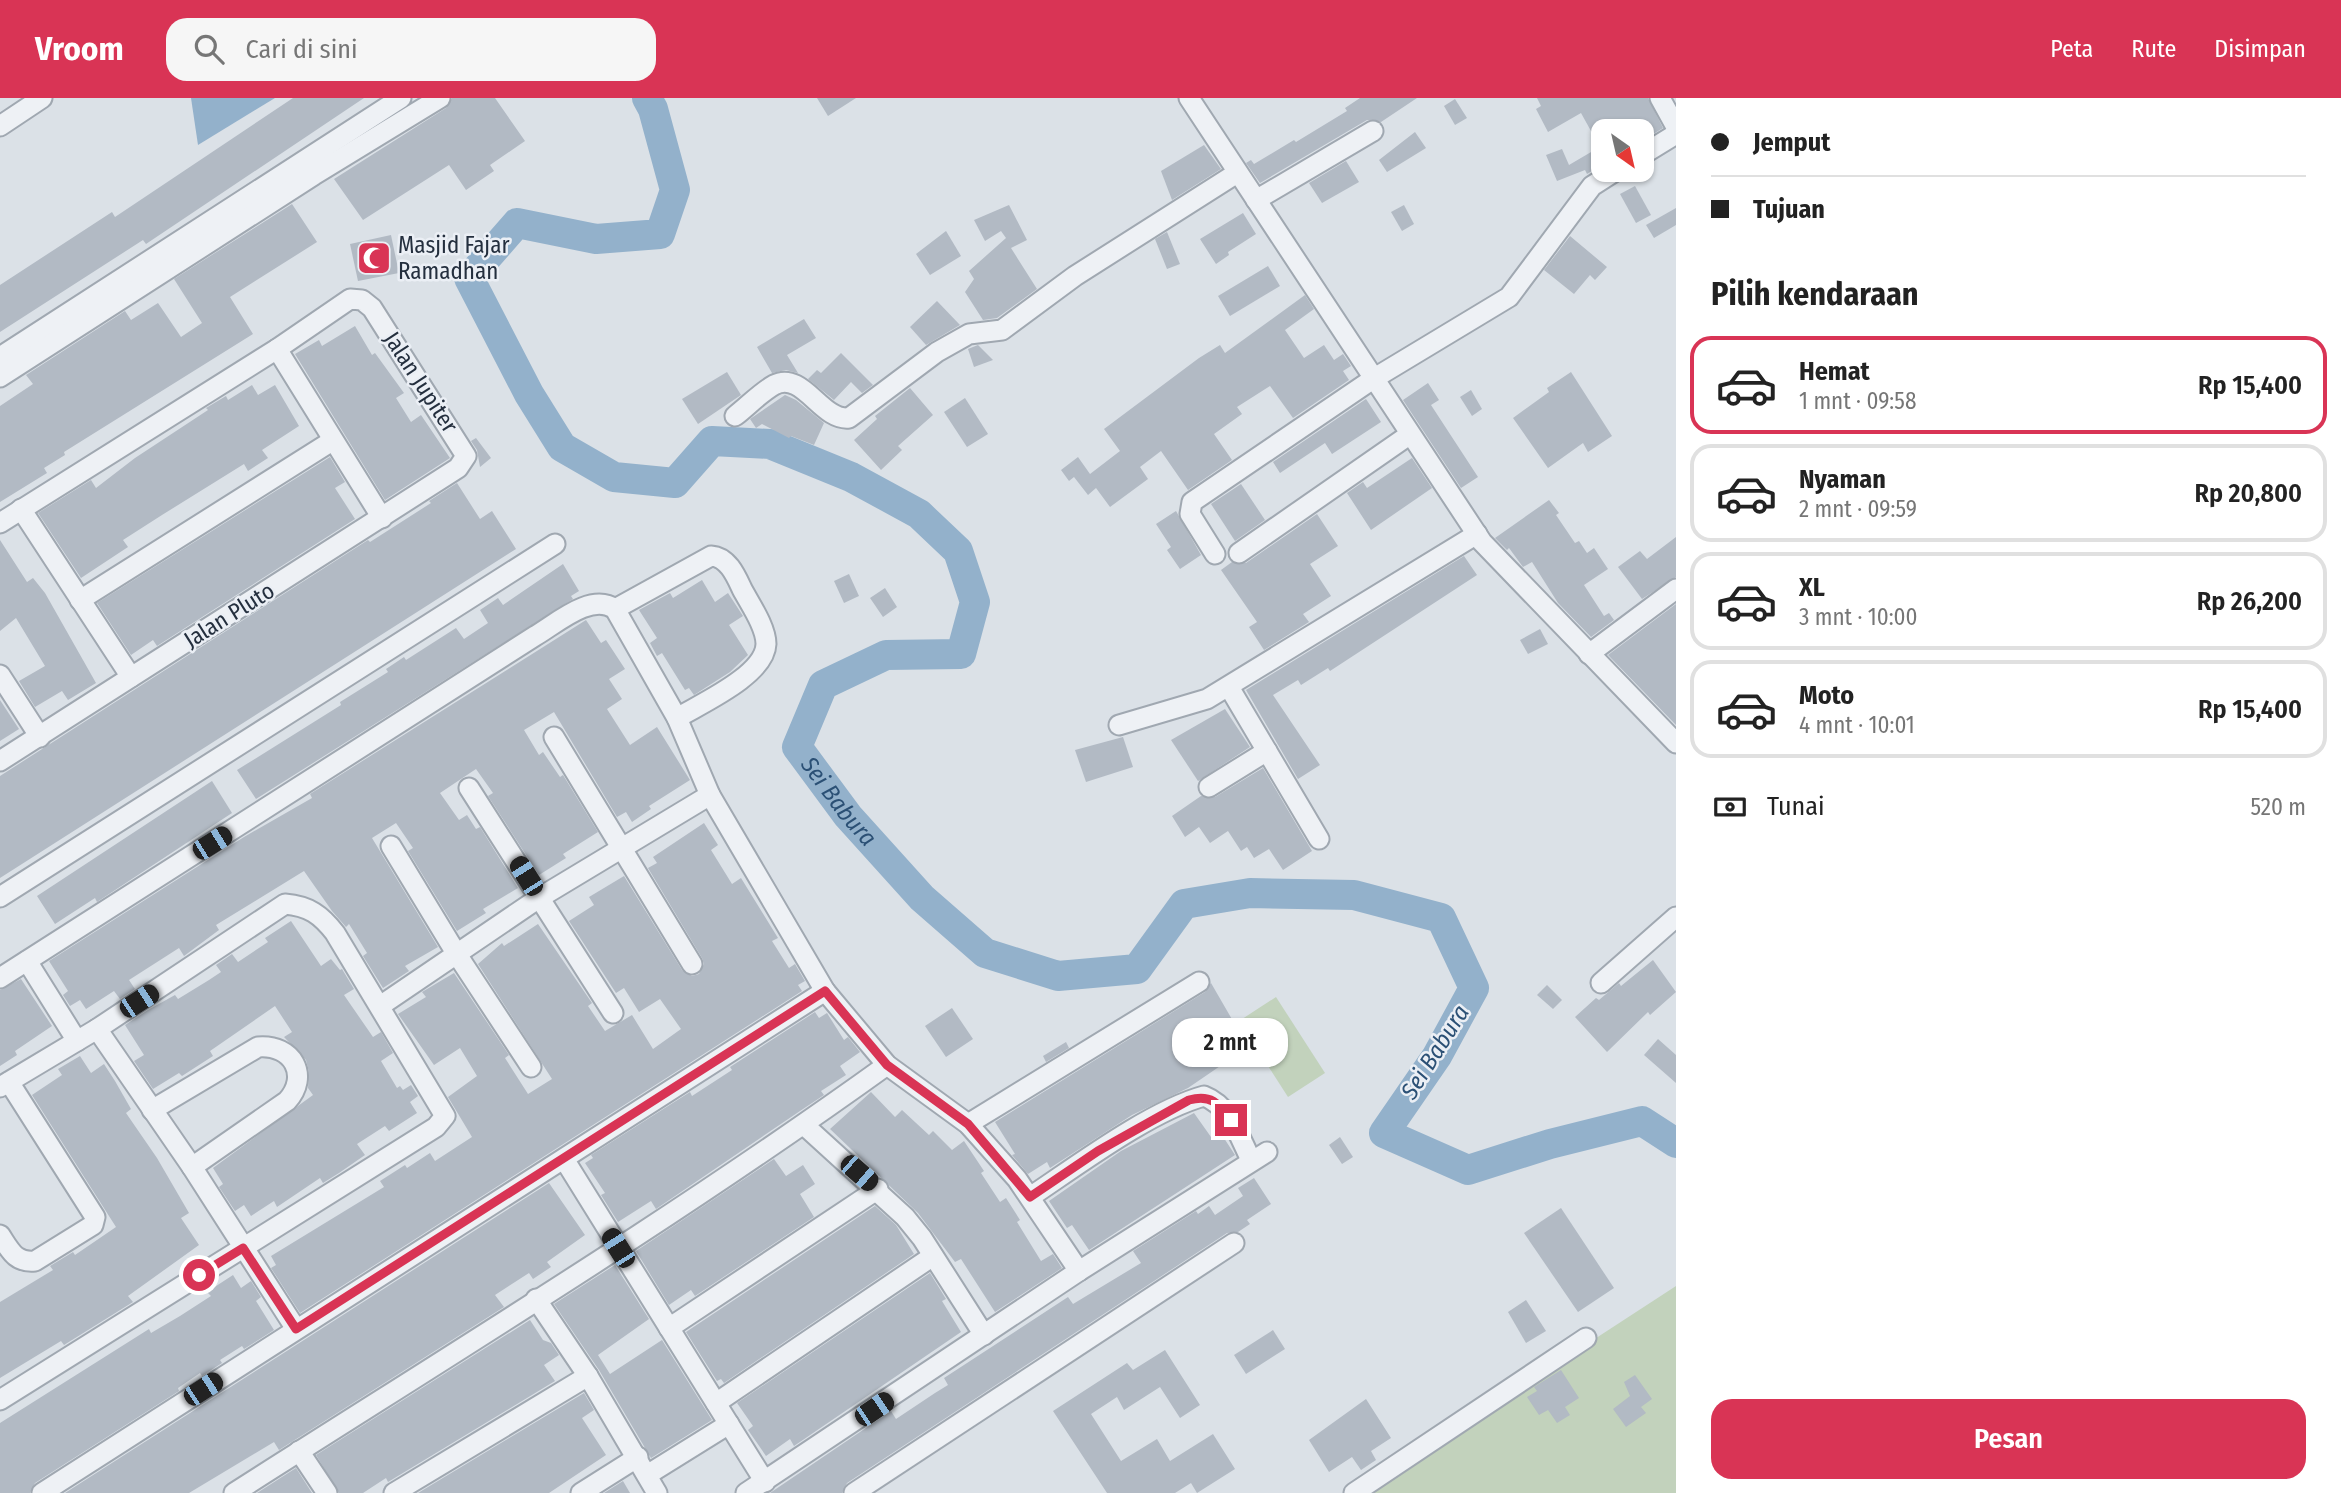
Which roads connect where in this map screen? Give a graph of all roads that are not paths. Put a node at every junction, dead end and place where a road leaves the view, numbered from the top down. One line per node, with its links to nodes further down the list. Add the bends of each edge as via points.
1 (42, 98): 6 (street)
2 (401, 98): 14 (street)
3 (440, 98): 14 (street)
4 (1189, 98): 11 (street)
5 (1660, 98): 7 (street)
6 (0, 126)
7 (1676, 127)
8 (1373, 131): 13 (street)
9 (1676, 134): 10 (street)
10 (1654, 148)
11 (1237, 173): 13 (street); 19 (street, via 1075,276 1002,330 969,334 937,352 849,418 836,418 785,382 768,389)
12 (1598, 182): 18 (street, via 1509,297)
13 (1256, 200): 18 (street)
14 (154, 268): 16 (street); 17 (street)
15 (277, 349): 21 (street); 22 (street, Jalan Jupiter, via 350,299 362,300 376,313 464,449 466,456); 23 (street)
16 (0, 357)
17 (0, 377)
18 (1373, 379): 20 (street); 29 (street, via 1192,502 1190,514)
19 (735, 416)
20 (1409, 435): 26 (street); 28 (street)
21 (332, 440): 24 (street); 31 (street)
22 (458, 468): 24 (street, Jalan Pluto)
23 (21, 509): 25 (street); 31 (street)
24 (382, 518): 35 (street, Jalan Pluto)
25 (0, 523)
26 (1476, 534): 33 (street); 36 (street)
27 (555, 544): 50 (street)
28 (1239, 553)
29 (1215, 554)
30 (1676, 589): 33 (street)
31 (80, 600): 35 (street)
32 (615, 609): 37 (street); 37 (street, via 711,556 727,562 736,576 764,635 762,657 753,671); 54 (street, via 587,605)
33 (1589, 654): 41 (street)
34 (0, 675): 39 (street)
35 (131, 677): 39 (street, Jalan Pluto)
36 (1229, 687): 38 (street, via 1191,705); 42 (street)
37 (677, 718): 46 (street)
38 (1119, 725)
39 (40, 737): 43 (street, Jalan Pluto)
40 (554, 737): 49 (street)
41 (1674, 738)
42 (1267, 751): 44 (street); 47 (street)
43 (0, 761)
44 (1209, 787)
45 (469, 788): 51 (street)
46 (710, 795): 49 (street); 59 (street)
47 (1319, 839)
48 (391, 846): 53 (street)
49 (620, 848): 51 (street); 55 (street)
50 (0, 897)
51 (540, 898): 53 (street); 61 (street)
52 (1676, 917): 58 (street)
53 (456, 953): 60 (street); 65 (street)
54 (27, 961): 56 (street); 63 (street)
55 (692, 964)
56 (0, 978)
57 (1199, 982): 68 (street)
58 (1601, 983)
59 (825, 991): 64 (street); 70 (street)
60 (380, 1006): 62 (street, via 326,921 314,911 285,904); 76 (street, via 443,1108 442,1122)
61 (612, 1013)
62 (97, 1029): 63 (street); 67 (street)
63 (77, 1041): 66 (street)
64 (887, 1065): 68 (street); 69 (street)
65 (531, 1067)
66 (5, 1084): 74 (street, via 95,1217 93,1225 35,1261 15,1257)
67 (152, 1110): 71 (street); 71 (street, via 258,1047 283,1049 289,1057 297,1075 296,1091)
68 (968, 1124): 73 (street)
69 (804, 1125): 72 (street); 77 (street)
70 (564, 1159): 77 (street); 82 (street)
71 (192, 1167): 76 (street)
72 (878, 1189): 78 (street); 81 (street)
73 (1030, 1197): 79 (street); 79 (street, via 1110,1144 1180,1104 1204,1096 1215,1100 1259,1156)
74 (0, 1236)
75 (1234, 1243): 99 (street)
76 (243, 1248): 82 (street); 86 (street)
77 (618, 1248): 80 (street); 81 (street)
78 (933, 1256): 83 (street); 87 (street)
79 (1079, 1271): 83 (street)
80 (536, 1299): 85 (street); 89 (street)
81 (669, 1328): 87 (street)
82 (296, 1329): 92 (street)
83 (984, 1335): 91 (street)
84 (1586, 1338): 100 (street)
85 (588, 1376): 90 (street); 95 (street)
86 (0, 1400)
87 (716, 1403): 88 (street)
88 (729, 1424): 90 (street); 91 (street)
89 (299, 1451): 93 (street); 94 (street)
90 (643, 1466): 96 (street); 97 (street)
91 (765, 1482): 98 (street)
92 (42, 1493)
93 (234, 1493)
94 (327, 1493)
95 (394, 1493)
96 (581, 1493)
97 (657, 1493)
98 (746, 1493)
99 (854, 1493)
100 (1354, 1493)

